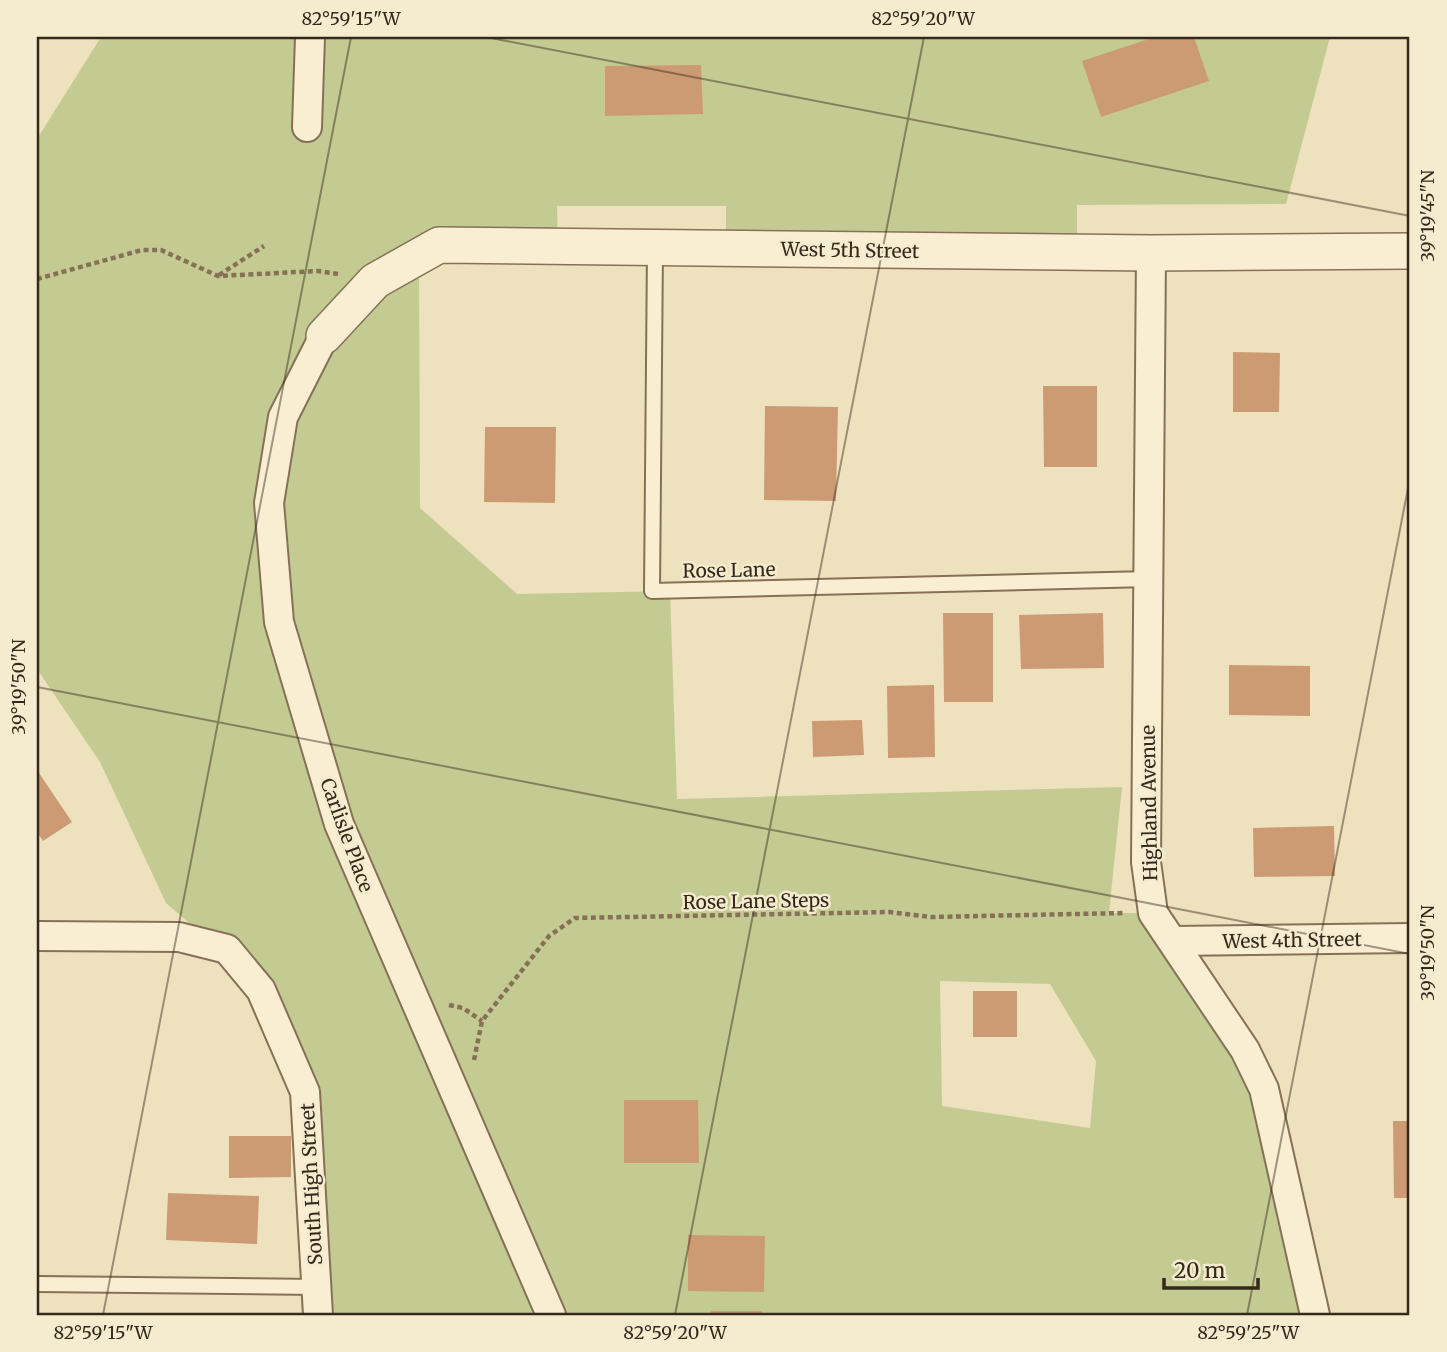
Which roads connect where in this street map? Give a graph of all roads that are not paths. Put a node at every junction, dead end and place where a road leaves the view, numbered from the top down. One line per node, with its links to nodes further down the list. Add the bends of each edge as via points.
1 (310, 37): 2 (street)
2 (307, 127)
3 (655, 249): 5 (street, West 5th Street); 6 (street, West 5th Street, via 439,246 375,281); 7 (lane, Rose Lane, via 652,591)
4 (1410, 251): 5 (street, West 5th Street)
5 (1151, 253): 7 (street, Highland Avenue)
6 (324, 336): 14 (street, Carlisle Place, via 283,417 269,503 279,622 339,824)
7 (1149, 579): 10 (street, Highland Avenue, via 1146,862 1153,913)
8 (37, 936): 12 (street, South High Street, via 179,937 227,949 261,990 305,1092)
9 (1410, 938): 10 (street, West 4th Street)
10 (1174, 941): 15 (street, Highland Avenue, via 1245,1050 1264,1089)
11 (37, 1284): 12 (lane)
12 (317, 1287): 13 (street, South High Street)
13 (318, 1315)
14 (551, 1315)
15 (1315, 1315)

